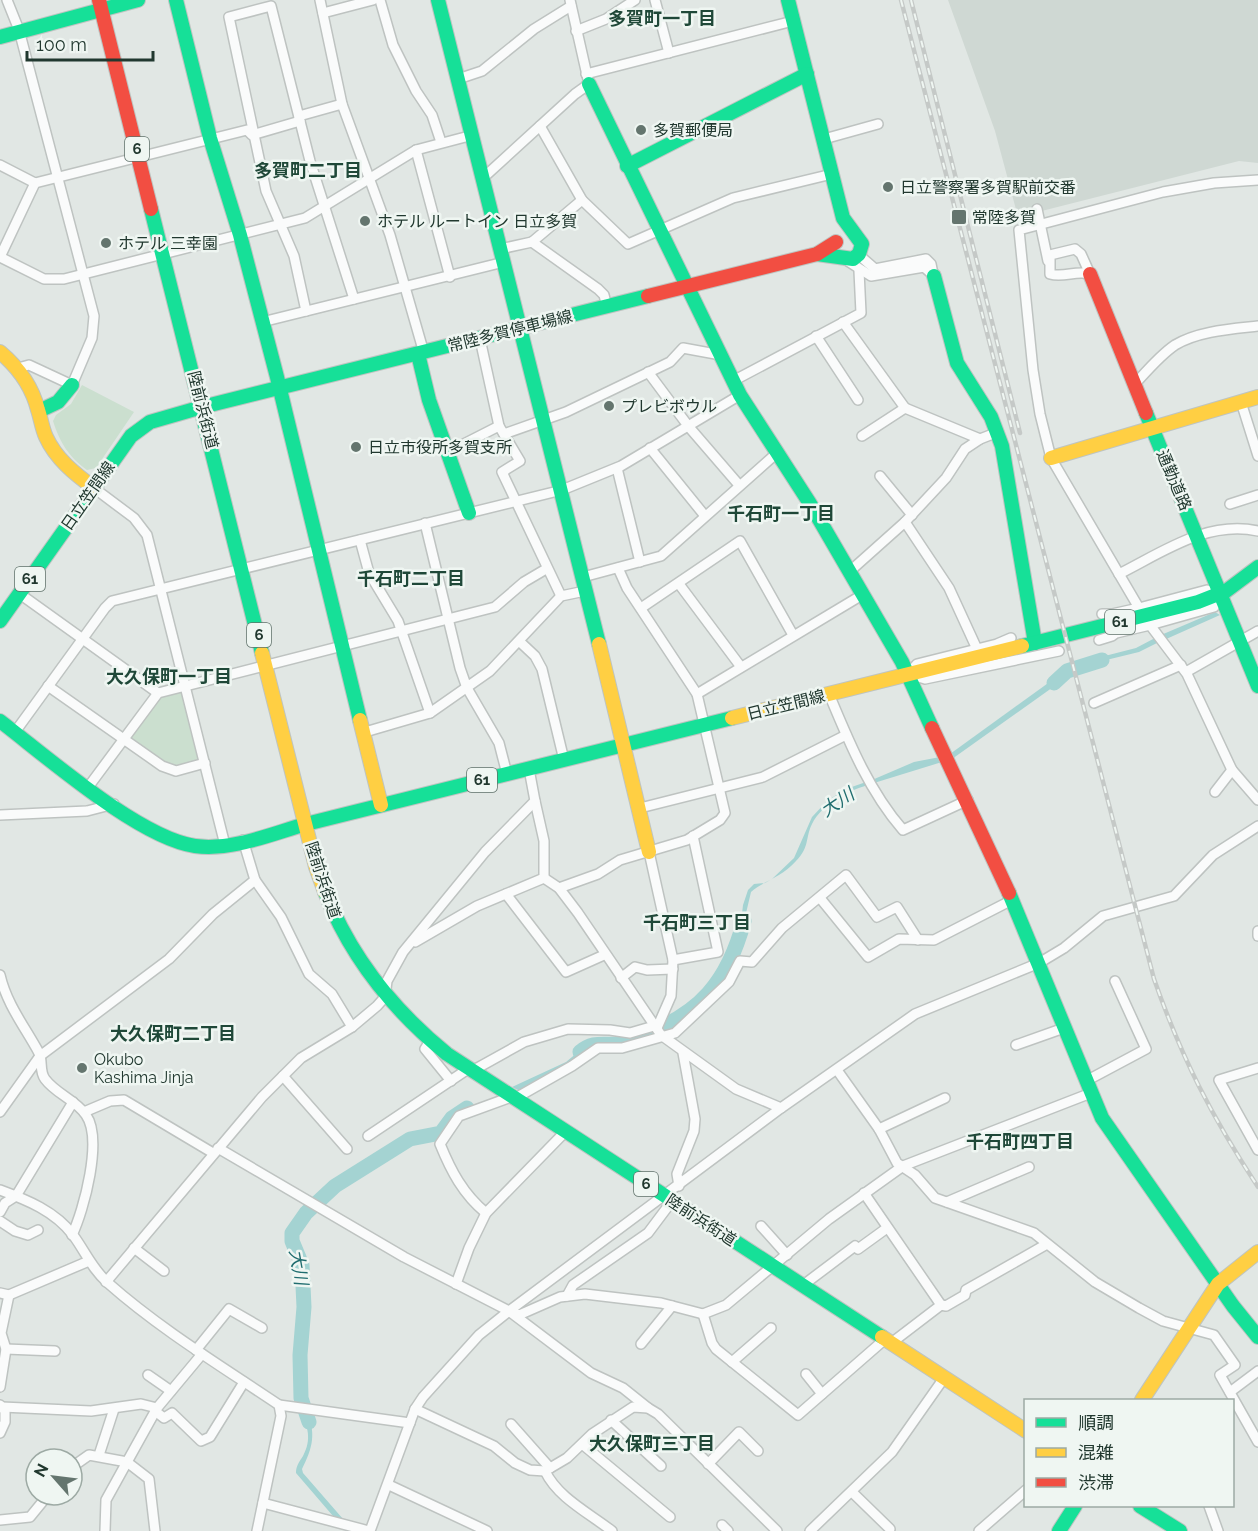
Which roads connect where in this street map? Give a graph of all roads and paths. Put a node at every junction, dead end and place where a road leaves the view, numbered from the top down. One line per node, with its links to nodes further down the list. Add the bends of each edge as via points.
1 (7, 0): 17 (street)
2 (138, 0): 13 (main road)
3 (176, 0): 30 (main road)
4 (248, 0): 14 (street)
5 (320, 0): 15 (street)
6 (372, 0): 15 (street)
7 (380, 0): 32 (street, via 393,45 432,114)
8 (438, 0): 22 (main road)
9 (635, 0): 18 (street, via 606,20)
10 (656, 0): 20 (street)
11 (788, 0): 16 (main road)
12 (570, 3): 18 (street); 22 (street, via 482,71)
13 (101, 5): 17 (main road); 34 (main road, 陸前浜街道 / 6)
14 (251, 11): 25 (street, via 271,6); 28 (street, via 229,17)
15 (323, 13): 24 (street)
16 (793, 21): 20 (street); 21 (main road)
17 (19, 30): 19 (main road); 39 (street)
18 (576, 31): 23 (street)
19 (0, 37)
20 (669, 53): 23 (street)
21 (807, 74): 31 (main road); 36 (main road)
22 (458, 79): 29 (main road)
23 (587, 79): 27 (street); 36 (main road)
24 (342, 104): 25 (street); 40 (street)
25 (299, 119): 28 (street); 44 (street)
26 (878, 124): 31 (street)
27 (540, 126): 38 (street); 43 (street)
28 (252, 135): 30 (street, via 247,130); 48 (street, via 266,190)
29 (473, 135): 32 (street); 38 (main road)
30 (210, 138): 34 (street); 51 (main road)
31 (824, 139): 37 (main road)
32 (441, 142): 33 (street)
33 (416, 150): 40 (street); 64 (street)
34 (139, 156): 39 (street); 54 (main road, 陸前浜街道 / 6)
35 (0, 165): 42 (street)
36 (627, 166): 49 (main road)
37 (832, 174): 46 (main road); 49 (street, via 733,198)
38 (483, 178): 56 (main road)
39 (57, 179): 42 (street); 62 (street)
40 (368, 179): 44 (street); 65 (street)
41 (1258, 180): 47 (street, via 1163,192)
42 (35, 183): 57 (street)
43 (582, 201): 49 (street, via 628,244); 53 (street)
44 (326, 207): 48 (street); 67 (street)
45 (1037, 209): 47 (street)
46 (843, 218): 50 (main road); 52 (main road)
47 (1040, 223): 59 (street); 103 (street, via 1019,230 1033,370)
48 (282, 226): 51 (street); 69 (street, via 294,256)
49 (657, 229): 66 (main road)
50 (857, 234): 52 (main road, via 846,232); 58 (main road, via 862,242)
51 (240, 235): 54 (street); 70 (main road)
52 (836, 240): 55 (main road); 58 (main road, via 836,251)
53 (532, 242): 56 (street); 68 (street, via 604,295)
54 (165, 254): 62 (street); 89 (main road, 陸前浜街道 / 6)
55 (817, 254): 58 (main road); 66 (main road, 常陸多賀停車場線)
56 (502, 256): 64 (street); 73 (main road)
57 (0, 257): 62 (street, via 44,279)
58 (849, 258): 60 (street); 63 (street, via 875,269 926,259)
59 (1048, 261): 61 (street, via 1050,274); 61 (street, via 1050,255 1075,249)
60 (859, 271): 63 (street, via 880,276 924,267); 71 (street, via 863,309)
61 (1090, 274): 83 (main road, 通勤道路)
62 (84, 275): 82 (street, via 94,327)
63 (933, 276): 96 (main road, via 957,363)
64 (450, 277): 65 (street)
65 (407, 286): 67 (street); 77 (street)
66 (686, 288): 68 (main road, 常陸多賀停車場線); 78 (main road)
67 (354, 299): 69 (street)
68 (608, 307): 73 (main road, 常陸多賀停車場線)
69 (306, 310): 70 (street)
70 (262, 322): 84 (main road)
71 (843, 322): 74 (street); 90 (street)
72 (1258, 326): 83 (street, via 1177,344)
73 (520, 329): 75 (main road, 常陸多賀停車場線); 92 (main road)
74 (816, 336): 81 (street); 87 (street)
75 (480, 339): 77 (main road, 常陸多賀停車場線); 95 (street)
76 (0, 352): 79 (main road)
77 (421, 354): 84 (main road, 常陸多賀停車場線); 100 (main road, via 429,400)
78 (721, 355): 80 (street, via 683,348 670,362); 81 (main road)
79 (18, 368): 82 (street, via 30,365); 91 (main road, via 30,385)
80 (648, 372): 92 (street, via 566,412); 93 (street)
81 (734, 381): 85 (main road)
82 (72, 385): 91 (main road, via 54,407)
83 (1134, 385): 94 (main road, 通勤道路)
84 (280, 388): 89 (main road, 常陸多賀停車場線); 119 (main road)
85 (740, 395): 93 (street); 101 (main road)
86 (1258, 397): 88 (main road)
87 (858, 400)
88 (1241, 402): 94 (main road); 102 (street)
89 (202, 407): 107 (main road, 日立笠間線 / 61, via 160,418 140,428); 123 (main road, 陸前浜街道 / 6)
90 (905, 408): 97 (street); 98 (street)
91 (39, 411): 107 (main road, via 43,430 55,452)
92 (544, 418): 95 (street); 108 (main road)
93 (689, 427): 99 (street); 106 (street)
94 (1152, 428): 103 (main road); 117 (main road, 通勤道路)
95 (502, 430): 100 (street); 110 (street, via 520,461 502,472)
96 (998, 432): 98 (street); 149 (main road)
97 (862, 436)
98 (980, 439): 114 (street, via 965,449 946,478)
99 (650, 448): 104 (street); 113 (street)
100 (448, 452): 112 (main road)
101 (778, 452): 106 (street); 125 (main road)
102 (1258, 456)
103 (1051, 458): 126 (street)
104 (617, 468): 108 (street); 120 (street)
105 (880, 476): 114 (street)
106 (739, 485): 113 (street)
107 (93, 488): 129 (street, via 142,527); 131 (main road, 日立笠間線 / 61)
108 (562, 490): 110 (street); 127 (main road)
109 (1258, 495): 111 (street)
110 (516, 502): 112 (street); 124 (street)
111 (1230, 504)
112 (469, 513): 115 (street)
113 (705, 516): 120 (street, via 662,556)
114 (908, 519): 125 (street); 151 (street, via 949,588)
115 (425, 523): 118 (street); 138 (street)
116 (1258, 531): 117 (street, via 1225,527)
117 (1197, 535): 126 (street); 132 (main road, 通勤道路)
118 (360, 540): 119 (street); 142 (street, via 369,573)
119 (320, 549): 123 (street); 150 (main road)
120 (640, 562): 122 (street)
121 (1258, 567): 132 (main road, 日立笠間線 / 61)
122 (618, 568): 127 (street); 135 (street)
123 (242, 569): 129 (street); 153 (main road, 陸前浜街道 / 6)
124 (546, 569): 134 (street); 138 (street, via 495,607)
125 (849, 572): 133 (main road)
126 (1119, 574): 136 (street)
127 (583, 577): 130 (main road)
128 (679, 584): 135 (street); 143 (street, via 740,541); 154 (street)
129 (161, 589): 145 (street, via 112,602); 158 (street)
130 (585, 591): 134 (street); 172 (main road)
131 (20, 594): 139 (main road, 日立笠間線 / 61); 145 (street)
132 (1220, 594): 136 (street, via 1207,590); 140 (street, via 1214,607); 147 (main road, 通勤道路); 149 (main road, 日立笠間線 / 61)
133 (862, 595): 143 (street); 156 (main road)
134 (561, 596): 148 (street)
135 (641, 608): 162 (street)
136 (1139, 608): 137 (street)
137 (1102, 614)
138 (448, 619): 142 (street); 160 (street)
139 (0, 621)
140 (1150, 625): 146 (street); 155 (street)
141 (1258, 631): 147 (street)
142 (401, 632): 150 (street); 165 (street)
143 (793, 635): 154 (street)
144 (1011, 638): 151 (street)
145 (82, 640): 157 (street); 161 (street)
146 (1099, 640)
147 (1240, 640): 155 (street); 159 (main road, 通勤道路)
148 (519, 641): 160 (street); 173 (street, via 542,669)
149 (1035, 643): 156 (main road, 日立笠間線 / 61)
150 (344, 646): 153 (street); 169 (main road)
151 (977, 649): 156 (street, via 917,664)
152 (1059, 651): 156 (street, via 925,679)
153 (267, 665): 158 (street); 188 (main road, 陸前浜街道 / 6)
154 (741, 667): 162 (street)
155 (1183, 668): 164 (street); 176 (street)
156 (908, 674): 163 (main road, 日立笠間線 / 61); 181 (main road)
157 (48, 686): 168 (street); 171 (street)
158 (186, 686): 161 (street); 174 (street)
159 (1258, 686)
160 (467, 688): 165 (street); 177 (street, via 499,743)
161 (158, 693): 171 (street)
162 (697, 694): 167 (street)
163 (829, 694): 167 (main road, 日立笠間線 / 61); 170 (street)
164 (1094, 703)
165 (430, 713): 169 (street)
166 (0, 721): 168 (main road, 日立笠間線)
167 (704, 726): 172 (main road, 日立笠間線 / 61); 179 (street)
168 (15, 732): 178 (main road, 日立笠間線)
169 (365, 732): 185 (main road)
170 (846, 735): 179 (street, via 763,777); 181 (street, via 885,810 903,830)
171 (123, 739): 174 (street, via 176,771); 178 (street)
172 (624, 745): 173 (main road, 日立笠間線 / 61); 186 (main road)
173 (564, 760): 175 (main road, 日立笠間線 / 61)
174 (205, 763): 192 (street)
175 (529, 769): 177 (main road, 日立笠間線 / 61); 183 (street)
176 (1232, 770): 180 (street); 182 (street)
177 (507, 774): 185 (main road, 日立笠間線 / 61)
178 (88, 786): 184 (main road, 日立笠間線)
179 (720, 787): 186 (street); 190 (street, via 725,813)
180 (1215, 792)
181 (968, 800): 199 (main road)
182 (1258, 800)
183 (536, 801): 194 (street, via 544,841); 203 (street, via 485,852)
184 (114, 804): 187 (street, via 87,811); 192 (main road, 日立笠間線, via 174,842)
185 (381, 805): 188 (main road, 日立笠間線 / 61)
186 (640, 807): 193 (main road)
187 (0, 815)
188 (306, 824): 191 (main road, 日立笠間線); 210 (main road, 陸前浜街道 / 6, via 316,867 338,925 351,951)
189 (1258, 828): 205 (street, via 1213,855 1174,896 1103,916)
190 (693, 836): 193 (street); 206 (street, via 718,952)
191 (243, 840): 192 (main road, 日立笠間線); 195 (street)
192 (225, 845)
193 (649, 852): 196 (street, via 620,860 598,874); 206 (street)
194 (544, 878): 196 (street); 197 (street)
195 (255, 880): 211 (street, via 281,917 309,974 332,994); 217 (street, via 169,959)
196 (559, 888): 204 (street)
197 (506, 894): 203 (street, via 477,906); 204 (street, via 566,972)
198 (820, 898): 202 (street, via 868,957 899,939); 202 (street, via 846,875 877,917 897,907); 213 (street, via 782,928 752,962 740,961 729,982 675,1033)
199 (1012, 900): 202 (street, via 934,940); 205 (main road)
200 (1258, 931): 201 (street)
201 (1258, 936)
202 (918, 940)
203 (407, 947): 210 (street, via 387,981)
204 (604, 955): 208 (street)
205 (1039, 963): 212 (main road); 220 (street, via 915,1014)
206 (673, 964): 208 (street, via 647,970 635,967); 213 (street, via 671,996)
207 (0, 975): 217 (street, via 3,990)
208 (621, 978): 213 (street)
209 (1115, 981): 223 (street, via 1146,1049)
210 (385, 996): 211 (street); 214 (main road, 陸前浜街道 / 6)
211 (352, 1027): 221 (street, via 301,1058)
212 (1064, 1028): 215 (street); 223 (main road)
213 (657, 1030): 216 (street); 219 (street, via 630,1033 568,1029 524,1042); 225 (street, via 622,1048 598,1048)
214 (430, 1041): 219 (main road, 陸前浜街道 / 6); 222 (street, via 424,1049)
215 (1016, 1045)
216 (683, 1053): 228 (street, via 736,1089); 240 (street, via 695,1119 677,1174)
217 (40, 1056): 224 (street, via 45,1079); 229 (street)
218 (1258, 1068): 237 (street, via 1219,1080)
219 (470, 1070): 222 (street); 225 (main road, 陸前浜街道 / 6)
220 (837, 1070): 228 (street); 232 (street)
221 (283, 1076): 235 (street); 236 (street)
222 (452, 1081): 234 (street)
223 (1088, 1087): 238 (street); 262 (main road, via 1118,1144)
224 (63, 1096): 227 (street); 231 (street)
225 (512, 1098): 233 (main road, 陸前浜街道 / 6); 247 (street, via 459,1116 440,1144 464,1192)
226 (945, 1098): 232 (street)
227 (73, 1102): 230 (street); 231 (street)
228 (781, 1108): 240 (street)
229 (0, 1112)
230 (84, 1112): 236 (street, via 110,1101 124,1100); 252 (street, via 92,1133 91,1164 87,1194)
231 (67, 1113): 243 (street)
232 (879, 1129): 238 (street, via 897,1163)
233 (565, 1132): 244 (main road, 陸前浜街道 / 6); 247 (street)
234 (368, 1136)
235 (347, 1149)
236 (215, 1150): 254 (street); 261 (street)
237 (1258, 1150)
238 (903, 1166): 242 (street); 245 (street, via 935,1197)
239 (1029, 1167): 245 (street)
240 (679, 1186): 244 (street)
241 (0, 1190): 243 (street)
242 (864, 1193): 250 (street); 256 (street)
243 (16, 1196): 246 (street); 252 (street, via 51,1213)
244 (668, 1198): 258 (main road, 陸前浜街道 / 6); 265 (street, via 648,1233 573,1285); 268 (street)
245 (947, 1202): 253 (street, via 1018,1225)
246 (0, 1212)
247 (486, 1213): 261 (street)
248 (0, 1221): 251 (street, via 28,1235)
249 (761, 1226): 256 (street)
250 (887, 1228): 263 (street, via 858,1249 855,1246); 266 (street)
251 (38, 1230)
252 (72, 1235): 257 (street)
253 (1047, 1244): 266 (street, via 966,1290 965,1296); 272 (street, via 1113,1293 1163,1321)
254 (134, 1248): 259 (street); 260 (street)
255 (1258, 1252): 262 (main road)
256 (787, 1255): 258 (street)
257 (89, 1261): 260 (street); 264 (street)
258 (772, 1266): 263 (main road, 陸前浜街道 / 6); 269 (street, via 726,1305)
259 (164, 1271)
260 (106, 1282): 278 (street)
261 (456, 1284): 268 (street)
262 (1218, 1284): 272 (main road); 273 (main road)
263 (802, 1286): 274 (main road, 陸前浜街道 / 6)
264 (4, 1294): 276 (street, via 1,1333)
265 (567, 1296): 267 (street, via 585,1294); 268 (street, via 519,1315)
266 (941, 1305): 274 (street)
267 (672, 1306): 269 (street); 275 (street)
268 (509, 1311): 294 (street, via 591,1373 623,1388); 296 (street, via 479,1335)
269 (703, 1314): 279 (street, via 712,1343)
270 (262, 1328): 278 (street, via 229,1309)
271 (771, 1328): 279 (street)
272 (1189, 1329): 287 (street, via 1214,1335 1234,1365 1220,1375); 289 (main road)
273 (1258, 1337)
274 (887, 1342): 283 (main road, 陸前浜街道 / 6); 288 (street)
275 (641, 1344)
276 (6, 1349): 277 (street); 285 (street)
277 (55, 1351)
278 (199, 1352): 284 (street); 286 (street)
279 (732, 1362): 288 (street, via 798,1415)
280 (1258, 1371): 287 (street)
281 (806, 1374): 288 (street)
282 (148, 1376): 286 (street)
283 (944, 1378): 301 (main road, 陸前浜街道 / 6); 313 (street, via 892,1452)
284 (244, 1382): 292 (street); 297 (street, via 205,1441 201,1442 172,1413 164,1418)
285 (0, 1387)
286 (171, 1391): 297 (street)
287 (1230, 1392): 291 (street)
288 (822, 1394)
289 (1148, 1398)
290 (1234, 1399): 303 (street)
291 (1234, 1399)
292 (279, 1405): 299 (street); 315 (street, via 281,1416)
293 (1, 1406): 295 (street, via 70,1411); 302 (street, via 5,1422)
294 (648, 1408): 298 (street, via 633,1407); 309 (street)
295 (114, 1409): 297 (street, via 141,1404); 306 (street)
296 (415, 1409): 299 (street); 311 (street, via 494,1446 530,1470)
297 (156, 1410): 308 (street)
298 (611, 1420): 304 (street); 310 (street)
299 (410, 1423): 312 (street)
300 (511, 1424): 311 (street)
301 (1024, 1430)
302 (0, 1433)
303 (1258, 1442)
304 (582, 1444): 311 (street); 320 (street)
305 (758, 1452): 309 (street, via 739,1432)
306 (99, 1455): 307 (street); 308 (street)
307 (84, 1459)
308 (127, 1462): 323 (street, via 106,1500); 324 (street, via 149,1479)
309 (708, 1464): 329 (street)
310 (661, 1466)
311 (548, 1470): 328 (street, via 551,1483)
312 (389, 1485): 326 (street); 327 (street)
313 (852, 1492): 322 (street); 330 (street)
314 (1024, 1492): 331 (street)
315 (263, 1503): 325 (street); 326 (street)
316 (38, 1507): 321 (street, via 30,1517)
317 (1074, 1507): 332 (main road)
318 (1142, 1507): 333 (main road)
319 (1209, 1507): 334 (street)
320 (670, 1517)
321 (0, 1520)
322 (890, 1529)
323 (105, 1531)
324 (155, 1531)
325 (256, 1531)
326 (370, 1531)
327 (487, 1531)
328 (612, 1531)
329 (777, 1531)
330 (810, 1531)
331 (979, 1531)
332 (1059, 1531)
333 (1179, 1531)
334 (1218, 1531)

